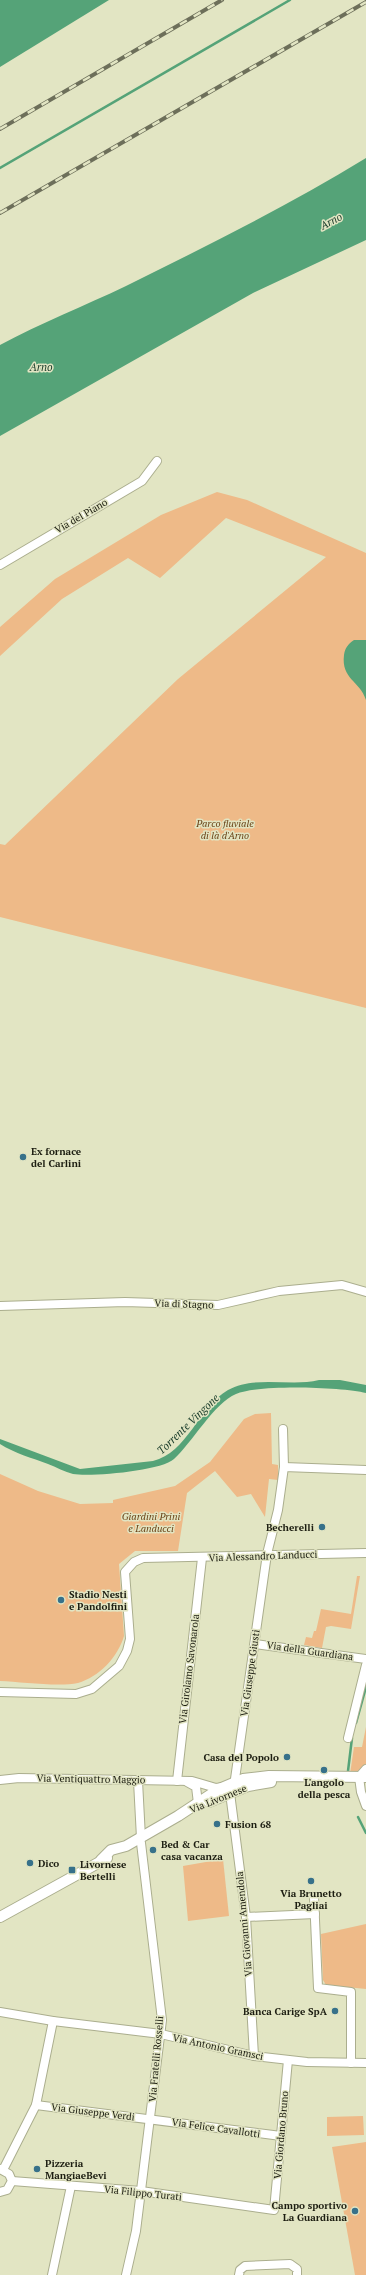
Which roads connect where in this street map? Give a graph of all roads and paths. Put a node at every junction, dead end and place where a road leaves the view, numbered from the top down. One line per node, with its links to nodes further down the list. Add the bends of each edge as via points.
1 (157, 461): 2 (street, Via del Piano, via 142,481)
2 (0, 565)
3 (366, 1292): 4 (street, Via di Stagno, via 342,1285 279,1291 218,1305 125,1302)
4 (0, 1306)
5 (282, 1429): 6 (street, Via Giuseppe Giusti)
6 (284, 1468): 7 (street); 9 (street, Via Giuseppe Giusti, via 278,1510)
7 (366, 1470)
8 (366, 1553): 9 (street, Via Alessandro Landucci)
9 (267, 1554): 10 (street, Via Alessandro Landucci); 11 (street, Via Giuseppe Giusti)
10 (202, 1558): 14 (street, Via Alessandro Landucci, via 143,1558 134,1562 125,1572 130,1638 118,1666 92,1689 76,1694); 20 (street, Via Girolamo Savonarola)
11 (254, 1644): 12 (street, Via della Guardiana); 22 (street, Via Giuseppe Giusti)
12 (366, 1659)
13 (366, 1665): 15 (street, Via della Guardiana)
14 (0, 1692)
15 (348, 1738)
16 (366, 1769): 17 (street)
17 (362, 1777): 22 (main road, Via Livornese, via 254,1777); 25 (street, via 361,1792)
18 (0, 1780): 19 (street, Via Ventiquattro Maggio, via 20,1778)
19 (138, 1781): 20 (street, Via Ventiquattro Maggio); 27 (street, Via Fratelli Rosselli)
20 (180, 1781): 21 (street, Via Ventiquattro Maggio); 22 (street, Via Ventiquattro Maggio, via 198,1781 216,1788)
21 (196, 1787): 23 (street, Via Ventiquattro Maggio); 24 (street)
22 (231, 1788): 23 (main road, Via Livornese); 31 (street, Via Giovanni Amendola)
23 (211, 1798): 24 (main road, Via Livornese); 26 (main road, Via Livornese)
24 (198, 1803): 26 (main road, Via Livornese)
25 (366, 1806)
26 (178, 1816): 27 (main road, Via Livornese)
27 (141, 1840): 30 (main road, Via Livornese); 34 (street, Via Fratelli Rosselli, via 162,2020)
28 (314, 1897): 29 (street)
29 (315, 1914): 31 (street); 37 (street, via 318,1988 351,1992)
30 (0, 1917)
31 (246, 1917): 35 (street, Via Giovanni Amendola)
32 (0, 2012): 33 (street, Via Antonio Gramsci)
33 (53, 2021): 34 (street, Via Antonio Gramsci); 39 (street)
34 (161, 2034): 35 (street, Via Antonio Gramsci); 40 (street, Via Fratelli Rosselli)
35 (254, 2056): 36 (street, Via Antonio Gramsci)
36 (288, 2060): 37 (street, Via Antonio Gramsci); 41 (street, Via Giordano Bruno)
37 (351, 2063): 38 (street, Via Antonio Gramsci)
38 (366, 2063)
39 (36, 2105): 40 (street, Via Giuseppe Verdi); 42 (street)
40 (151, 2119): 41 (street, Via Felice Cavallotti); 45 (street, Via Fratelli Rosselli)
41 (281, 2136): 47 (street, Via Giordano Bruno)
42 (1, 2170): 43 (street, via 9,2174)
43 (12, 2181): 44 (street, Via Filippo Turati); 46 (street, via 7,2190)
44 (71, 2186): 45 (street, Via Filippo Turati); 48 (street)
45 (141, 2191): 47 (street, Via Filippo Turati); 49 (street, Via Fratelli Rosselli, via 136,2231)
46 (0, 2192)
47 (274, 2210)
48 (52, 2275)
49 (126, 2275)
50 (239, 2275): 51 (street, via 245,2266 290,2264 297,2269)
51 (297, 2275)

